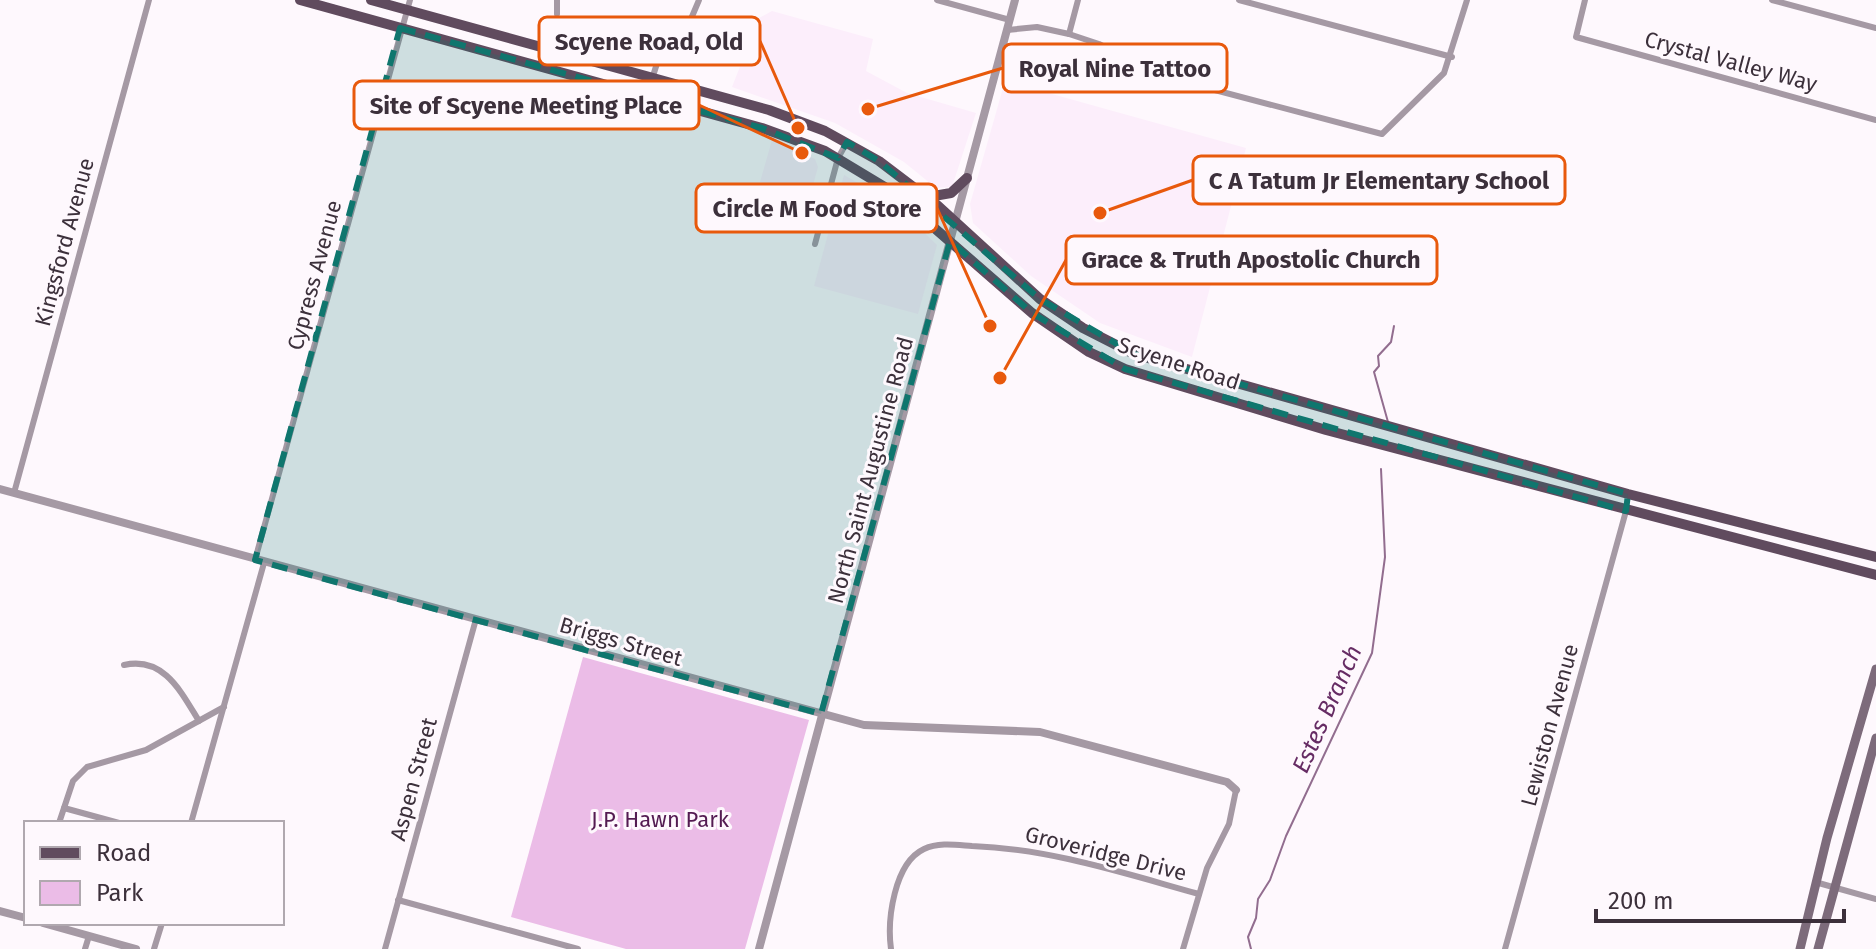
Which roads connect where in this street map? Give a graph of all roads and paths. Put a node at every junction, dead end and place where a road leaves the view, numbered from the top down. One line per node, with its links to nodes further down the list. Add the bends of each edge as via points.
1 (149, 0): 31 (street, Kingsford Avenue)
2 (300, 0): 16 (main road, Scyene Road)
3 (371, 0): 13 (main road, Scyene Road)
4 (557, 0): 14 (street)
5 (699, 0): 20 (street, via 688,26 659,57)
6 (937, 0): 15 (street)
7 (1015, 0): 15 (street, North Saint Augustine Road)
8 (1078, 0): 18 (street)
9 (1239, 0): 19 (street)
10 (1467, 0): 19 (street)
11 (1585, 0): 22 (street, Crystal Valley Way, via 1576,37)
12 (1772, 0): 17 (street)
13 (409, 5): 16 (street, Cypress Avenue); 20 (main road, Scyene Road)
14 (557, 14)
15 (1009, 25): 18 (street); 25 (street, North Saint Augustine Road)
16 (400, 28): 21 (main road, Scyene Road); 36 (street, Cypress Avenue)
17 (1876, 28)
18 (1069, 34): 19 (street, via 1158,75 1382,134 1434,86)
19 (1452, 57)
20 (652, 78): 21 (street); 23 (main road, Scyene Road, via 782,114)
21 (647, 95): 24 (main road, Scyene Road, via 791,137)
22 (1876, 120)
23 (847, 142): 24 (street); 26 (main road, Scyene Road)
24 (838, 158): 28 (main road, Scyene Road, via 899,196); 29 (street)
25 (967, 178): 26 (main road, via 951,193); 27 (street, North Saint Augustine Road)
26 (928, 197): 27 (main road, Scyene Road)
27 (955, 222): 28 (street, North Saint Augustine Road); 32 (main road, Scyene Road, via 1040,299 1134,354)
28 (950, 241): 34 (main road, Scyene Road, via 1032,313 1089,352 1125,369); 42 (street, North Saint Augustine Road)
29 (815, 244)
30 (0, 489): 31 (street, Briggs Street)
31 (14, 493): 36 (street, Briggs Street)
32 (1628, 494): 33 (main road, Scyene Road); 34 (street, Lewiston Avenue)
33 (1641, 498): 34 (street); 35 (main road, Scyene Road)
34 (1626, 511): 37 (main road, Scyene Road); 68 (street, Lewiston Avenue)
35 (1876, 557)
36 (260, 562): 38 (street, Briggs Street); 41 (street, Cypress Avenue)
37 (1876, 575)
38 (476, 619): 42 (street, Briggs Street); 54 (street, Aspen Street)
39 (124, 665): 43 (street, via 138,662 159,669)
40 (1876, 669): 50 (main road)
41 (224, 707): 43 (street); 49 (street, Cypress Avenue)
42 (821, 714): 45 (street, Briggs Street, via 878,728 1040,732 1227,782); 65 (street, North Saint Augustine Road)
43 (199, 721): 46 (street, via 146,750 87,767 73,781)
44 (1876, 738): 51 (main road)
45 (1236, 790): 52 (street, via 1229,824)
46 (64, 808): 47 (street); 48 (street)
47 (60, 821)
48 (112, 821)
49 (192, 821)
50 (1815, 882): 51 (street); 69 (main road)
51 (1832, 887): 53 (street); 70 (main road)
52 (1199, 894): 66 (street, Groveridge Drive, via 1040,851 932,846 916,854 901,877 891,918); 67 (street)
53 (1876, 899)
54 (398, 900): 63 (street, Aspen Street); 64 (street)
55 (0, 911): 56 (street)
56 (24, 917)
57 (50, 925): 59 (street)
58 (161, 925): 62 (street)
59 (89, 936): 60 (street); 61 (street)
60 (85, 949)
61 (136, 949)
62 (154, 949)
63 (385, 949)
64 (578, 949)
65 (759, 949)
66 (891, 949)
67 (1183, 949)
68 (1505, 949)
69 (1800, 949)
70 (1818, 949)

